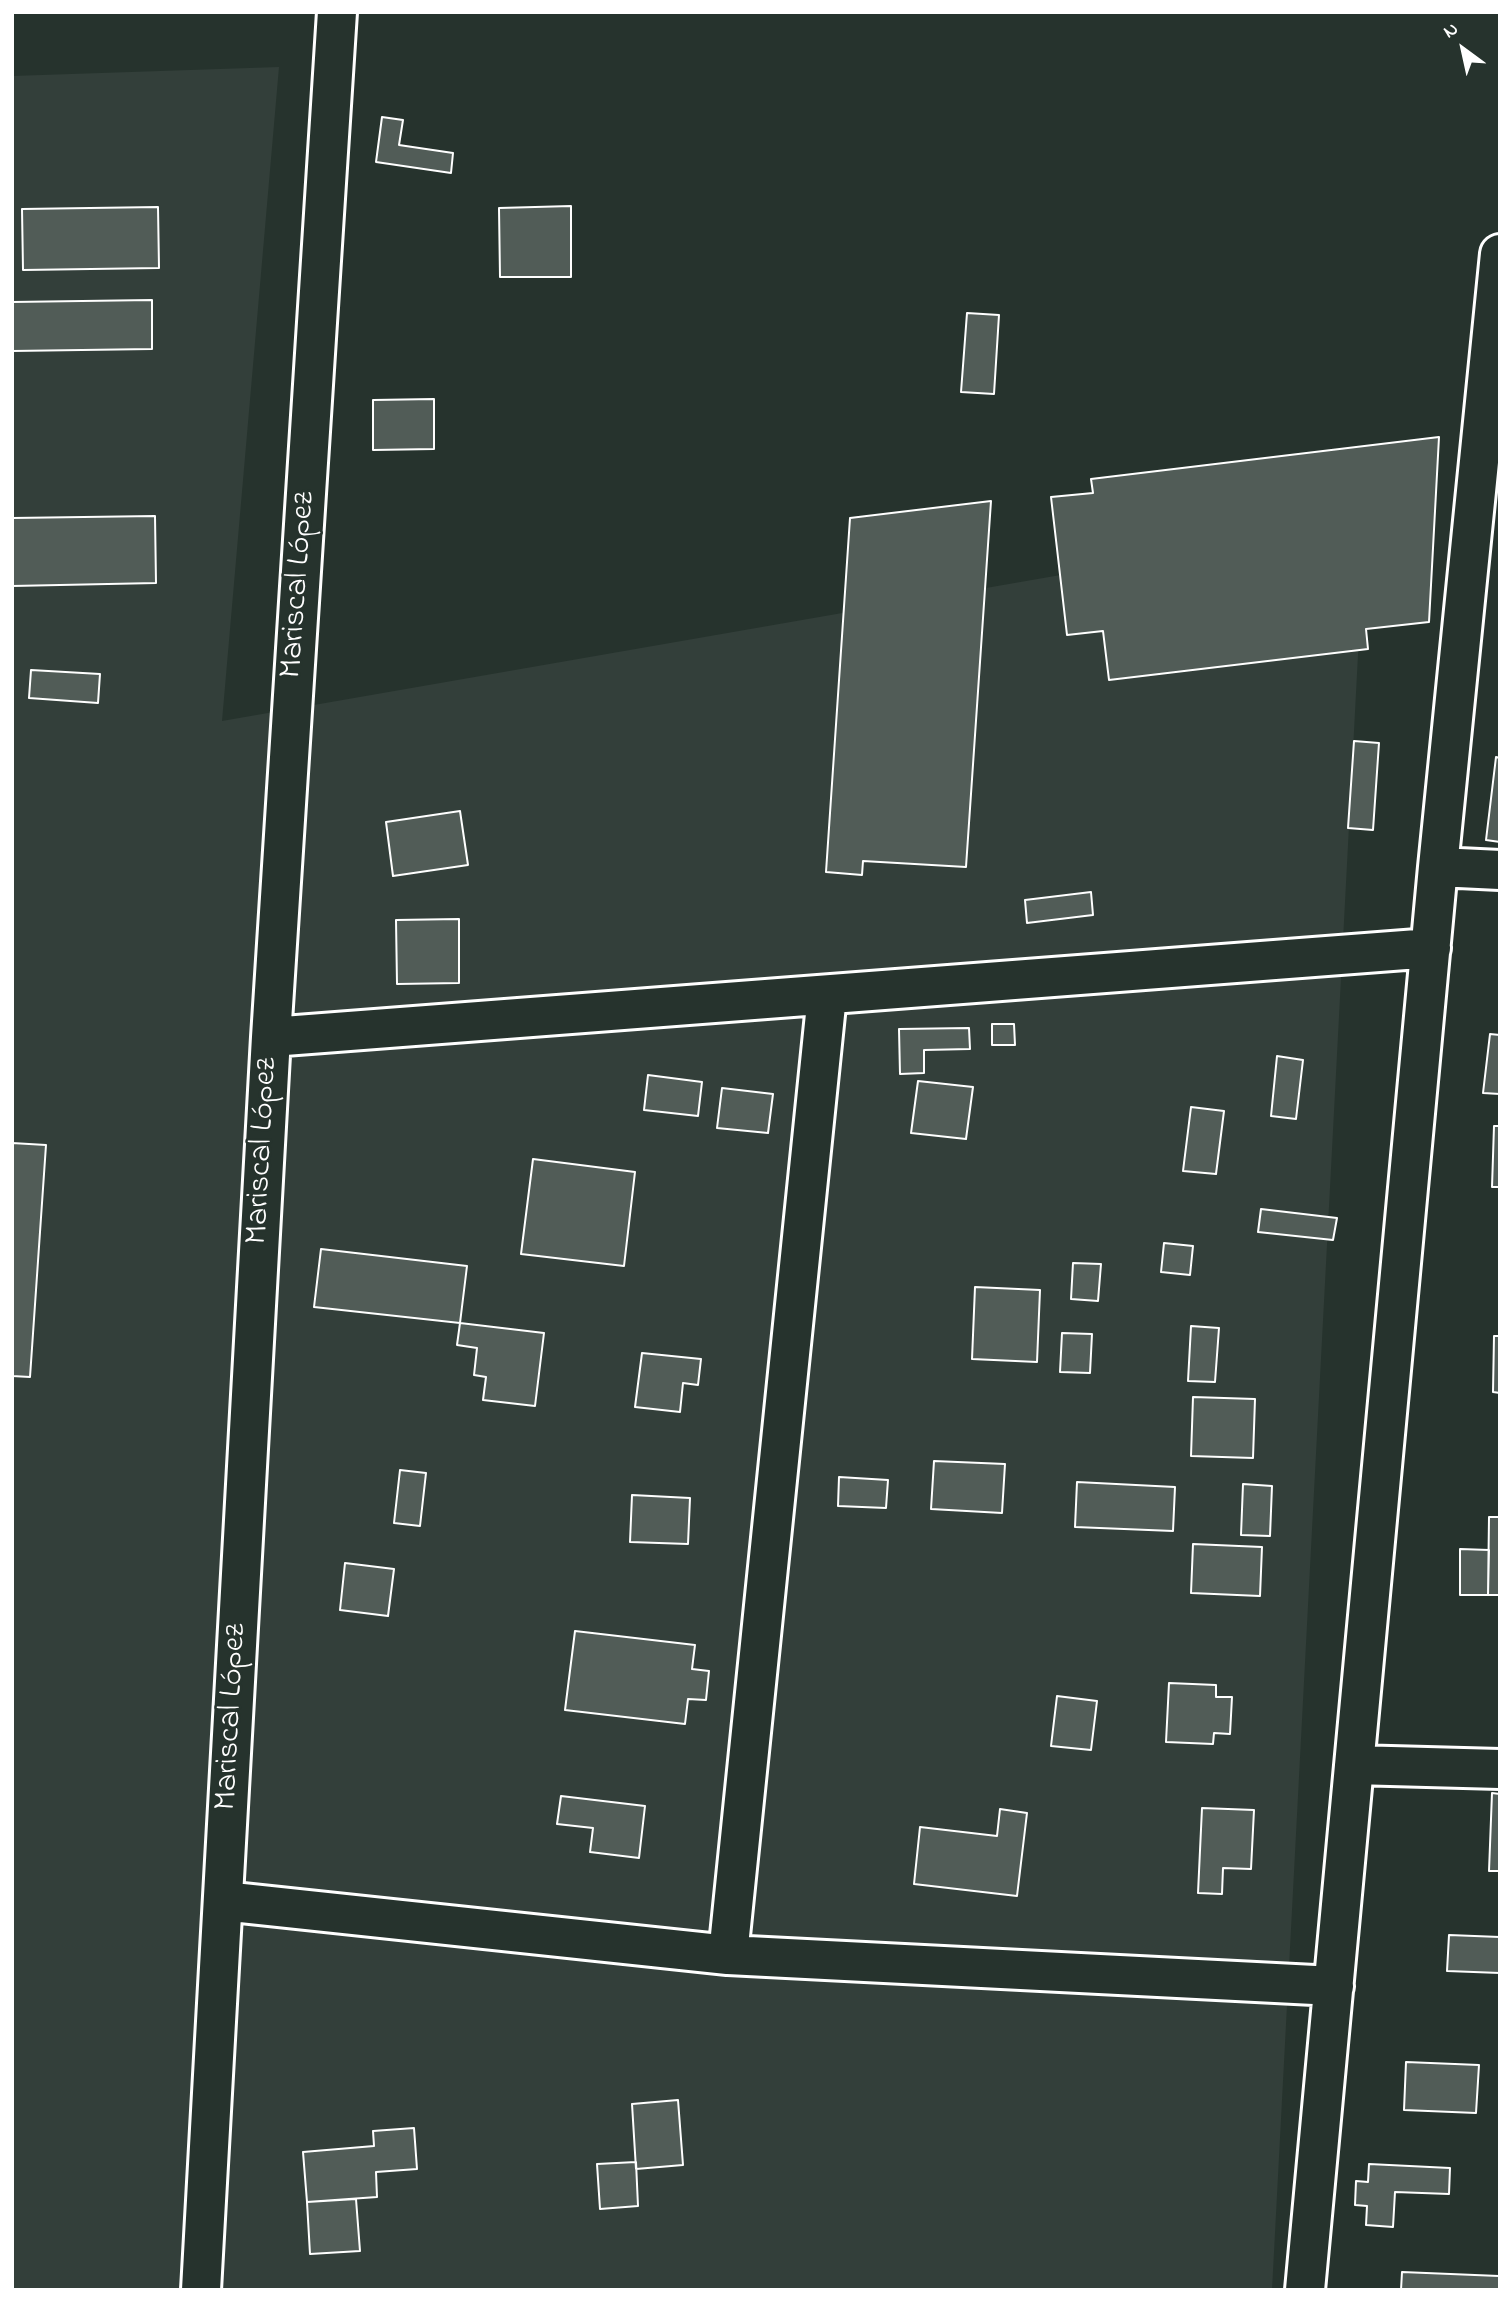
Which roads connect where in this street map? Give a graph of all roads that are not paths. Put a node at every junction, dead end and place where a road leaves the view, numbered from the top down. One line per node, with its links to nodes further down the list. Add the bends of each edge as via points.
1 (337, 12): 7 (street, Mariscal López)
2 (1500, 254): 3 (street)
3 (1438, 867): 4 (street); 5 (street)
4 (1500, 870)
5 (1431, 948): 6 (street); 8 (street)
6 (827, 995): 7 (street); 11 (street)
7 (271, 1037): 10 (street, Mariscal López)
8 (1354, 1765): 9 (street); 12 (street)
9 (1500, 1769)
10 (223, 1901): 11 (street); 13 (street, Mariscal López)
11 (728, 1955): 12 (street)
12 (1334, 1986): 14 (street)
13 (201, 2290)
14 (1305, 2290)

